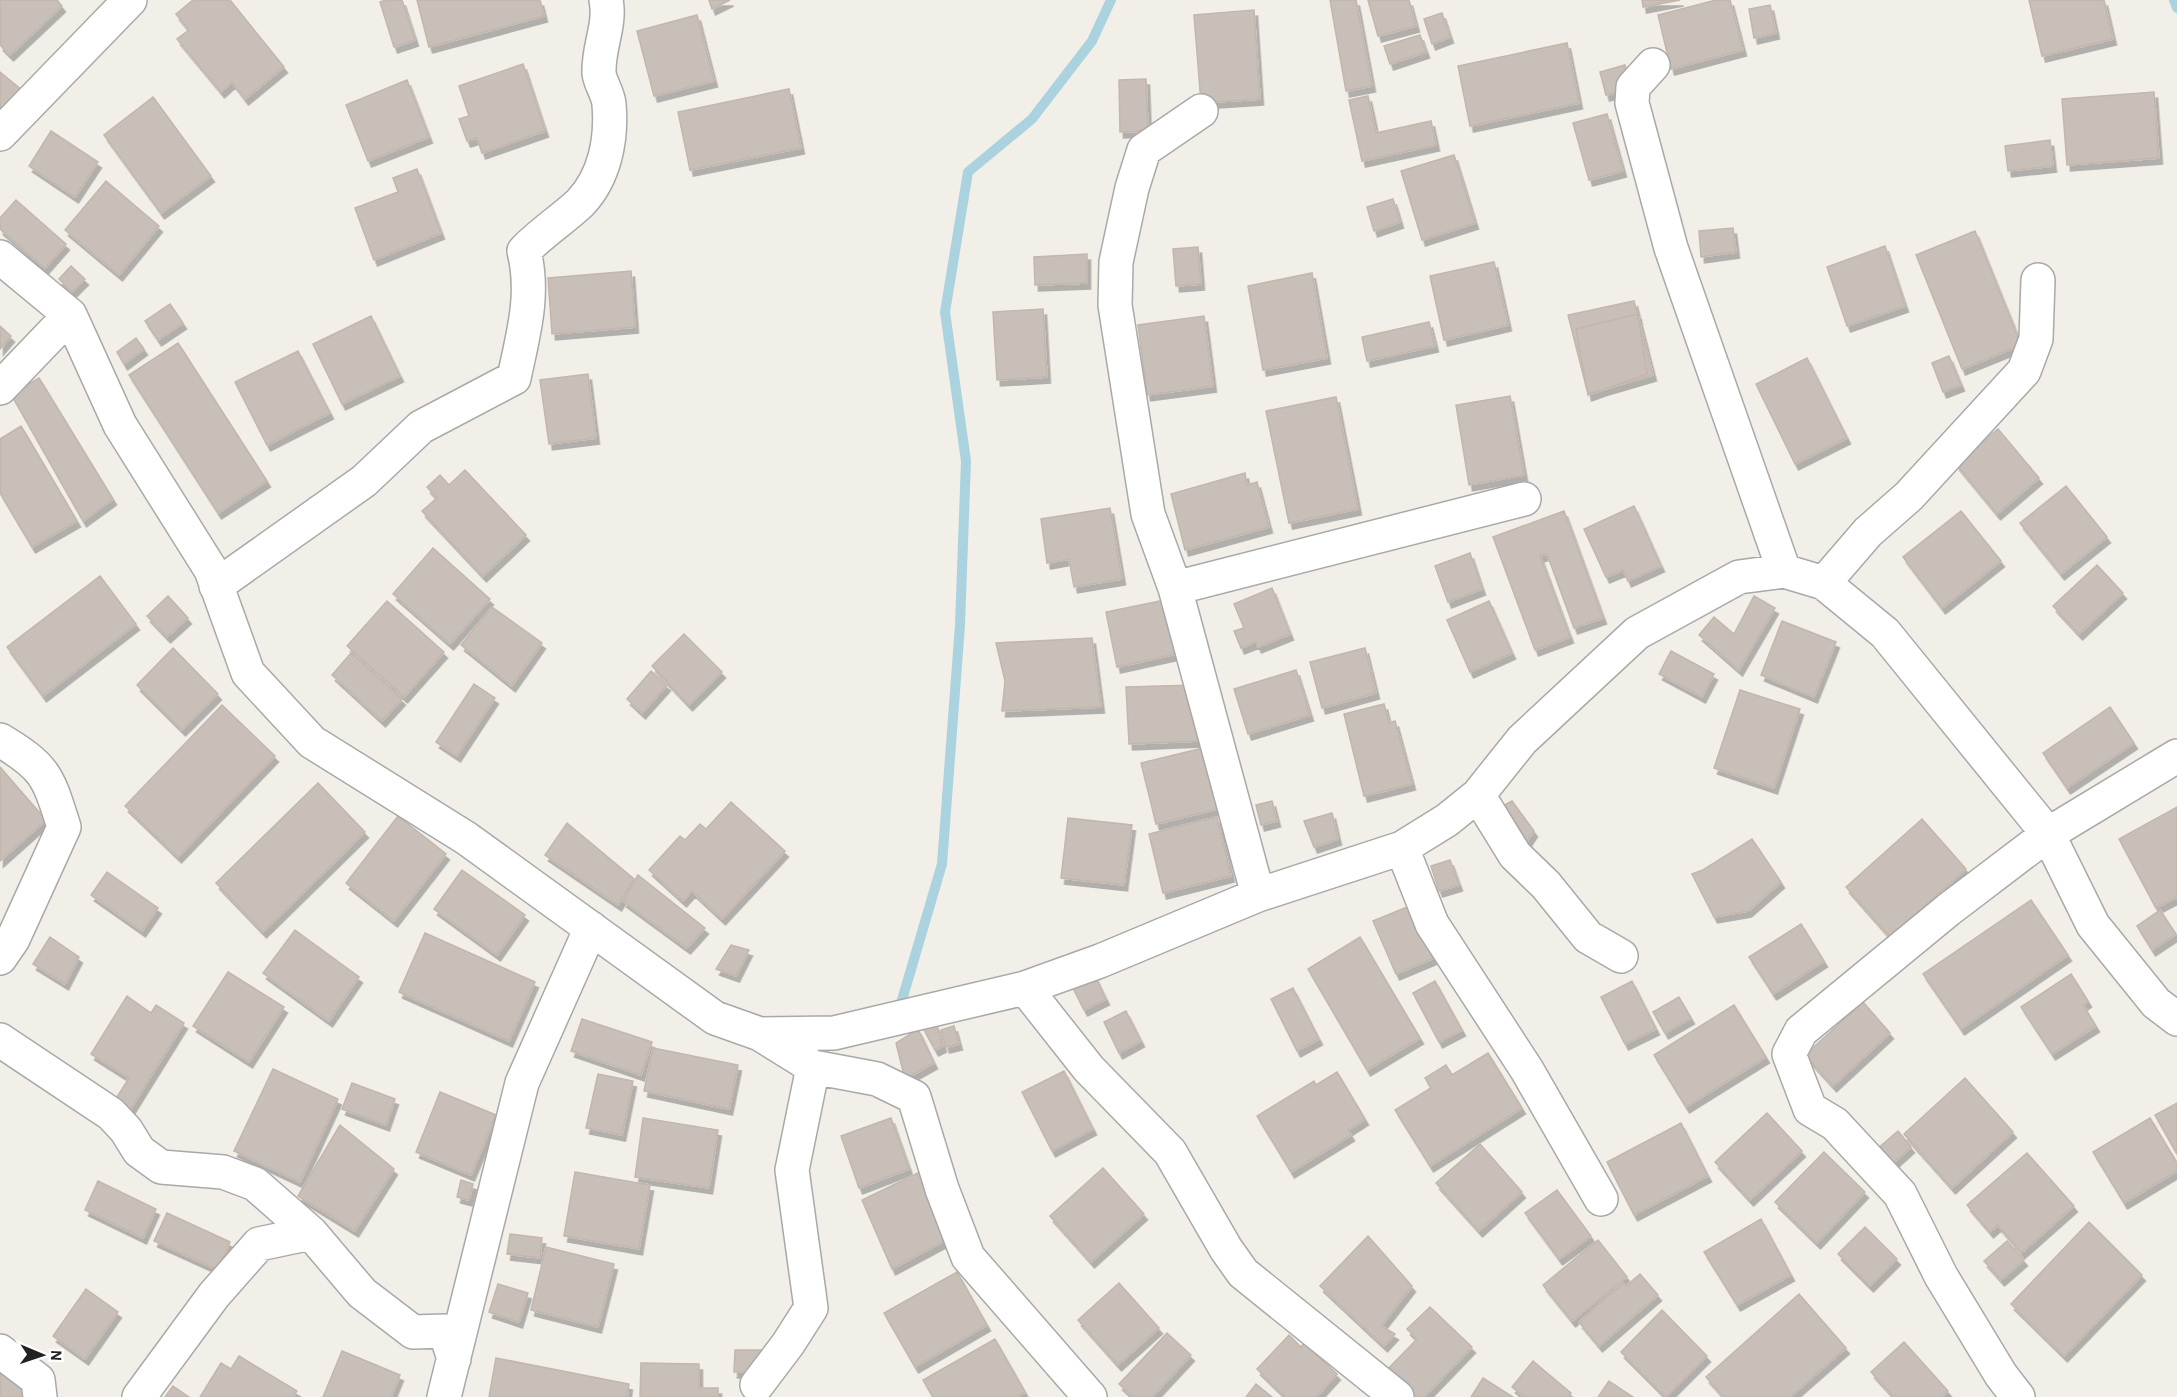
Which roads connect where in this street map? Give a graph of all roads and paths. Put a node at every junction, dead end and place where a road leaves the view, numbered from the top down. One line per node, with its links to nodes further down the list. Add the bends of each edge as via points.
1 (130, 0): 5 (street)
2 (606, 0): 13 (street, via 609,16 599,74 609,102 609,138 601,172 580,202 524,251 530,276 514,378 421,428 364,481)
3 (1653, 65): 11 (street, via 1632,87 1632,104 1671,248)
4 (1201, 111): 14 (street, via 1144,150 1116,261 1115,304 1148,514)
5 (0, 134)
6 (0, 257): 8 (street)
7 (2038, 280): 12 (street, via 2036,339 2024,371)
8 (70, 315): 9 (street); 13 (street, via 120,425 211,570)
9 (0, 388)
10 (1524, 499): 14 (street)
11 (1784, 571): 12 (street); 17 (street, via 1739,577 1638,633 1522,740)
12 (1824, 583): 18 (street, via 1885,633)
13 (216, 586): 21 (street, via 248,673 312,742 466,838)
14 (1175, 588): 20 (street)
15 (0, 740): 23 (street, via 27,756 49,779 64,827 13,939)
16 (2177, 756): 18 (street)
17 (1478, 795): 19 (street); 22 (street, via 1515,855 1546,885 1588,937)
18 (2048, 834): 25 (street, via 2093,925 2156,1003); 39 (street, via 1801,1031 1789,1054 1810,1109 1835,1124 1900,1194 1941,1276)
19 (1402, 848): 20 (street); 29 (street, via 1432,924 1527,1070)
20 (1258, 895): 24 (street)
21 (591, 928): 26 (street, via 715,1018); 32 (street, via 522,1083)
22 (1621, 956)
23 (0, 958)
24 (1025, 988): 26 (street, via 834,1033); 38 (street, via 1089,1069 1170,1152 1243,1273)
25 (2177, 1019)
26 (760, 1035): 28 (street)
27 (0, 1040): 30 (street, via 111,1114 139,1151 161,1167 223,1172 255,1184)
28 (813, 1066): 33 (street, via 792,1170 811,1308); 37 (street, via 877,1079 914,1097 938,1178 968,1257)
29 (1601, 1199)
30 (311, 1233): 32 (street, via 362,1293 413,1332 446,1331); 35 (street, via 259,1244 214,1295)
31 (0, 1351): 34 (street, via 38,1380)
32 (454, 1359): 36 (street)
33 (757, 1385)
34 (40, 1397)
35 (140, 1397)
36 (444, 1397)
37 (1090, 1397)
38 (1397, 1397)
39 (2018, 1397)

